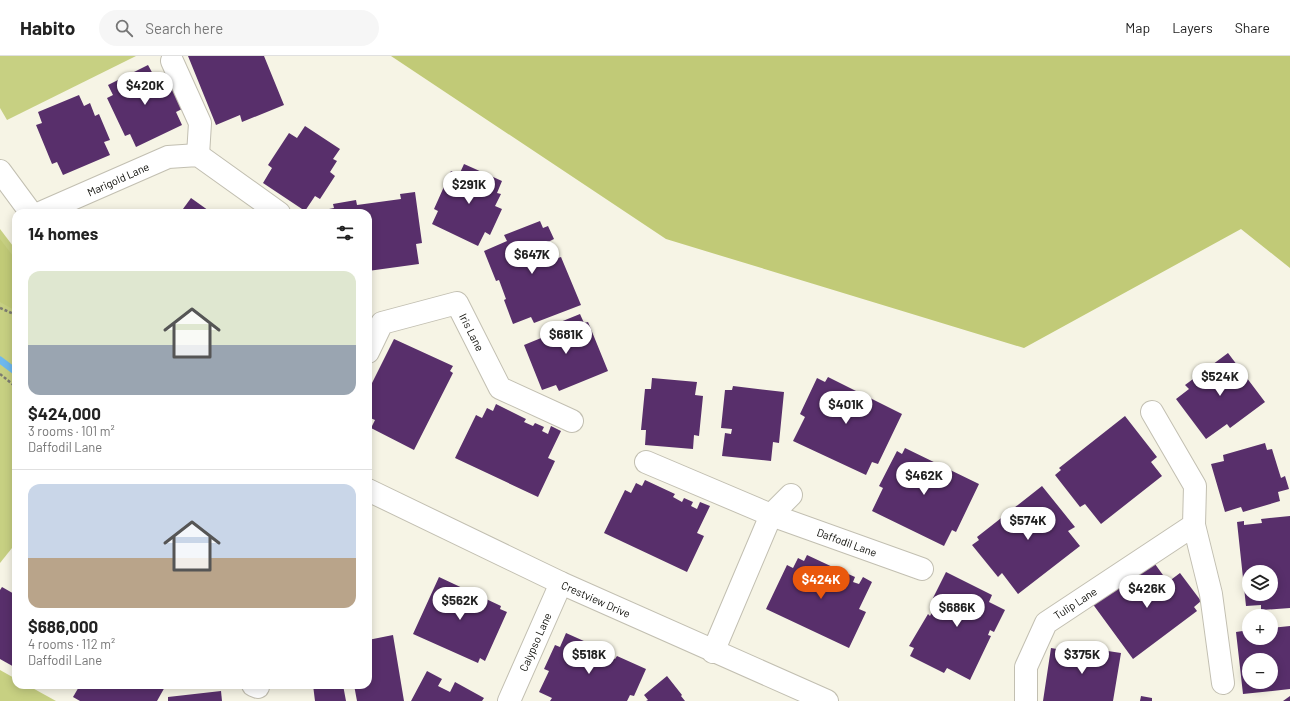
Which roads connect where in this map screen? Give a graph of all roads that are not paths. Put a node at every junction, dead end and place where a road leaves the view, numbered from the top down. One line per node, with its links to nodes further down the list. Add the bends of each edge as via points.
1 (172, 61): 2 (street, via 200,123)
2 (198, 155): 5 (street, Marigold Lane, via 168,157); 6 (street)
3 (0, 171): 4 (street)
4 (28, 209)
5 (49, 209)
6 (273, 209)
7 (372, 344): 9 (street, Iris Lane, via 382,324 457,303 500,388)
8 (1152, 412): 14 (street, via 1195,486)
9 (572, 421)
10 (646, 462): 13 (street, Daffodil Lane)
11 (372, 492): 16 (street, Crestview Drive)
12 (791, 495): 13 (street)
13 (771, 515): 15 (street, Daffodil Lane); 17 (street)
14 (1194, 525): 18 (street, via 1211,594); 21 (street, Tulip Lane, via 1046,622 1026,667)
15 (922, 569)
16 (561, 583): 17 (street, Crestview Drive); 19 (street, Calypso Lane)
17 (713, 652): 20 (street, Crestview Drive)
18 (1223, 683)
19 (509, 701)
20 (827, 701)
21 (1026, 701)

